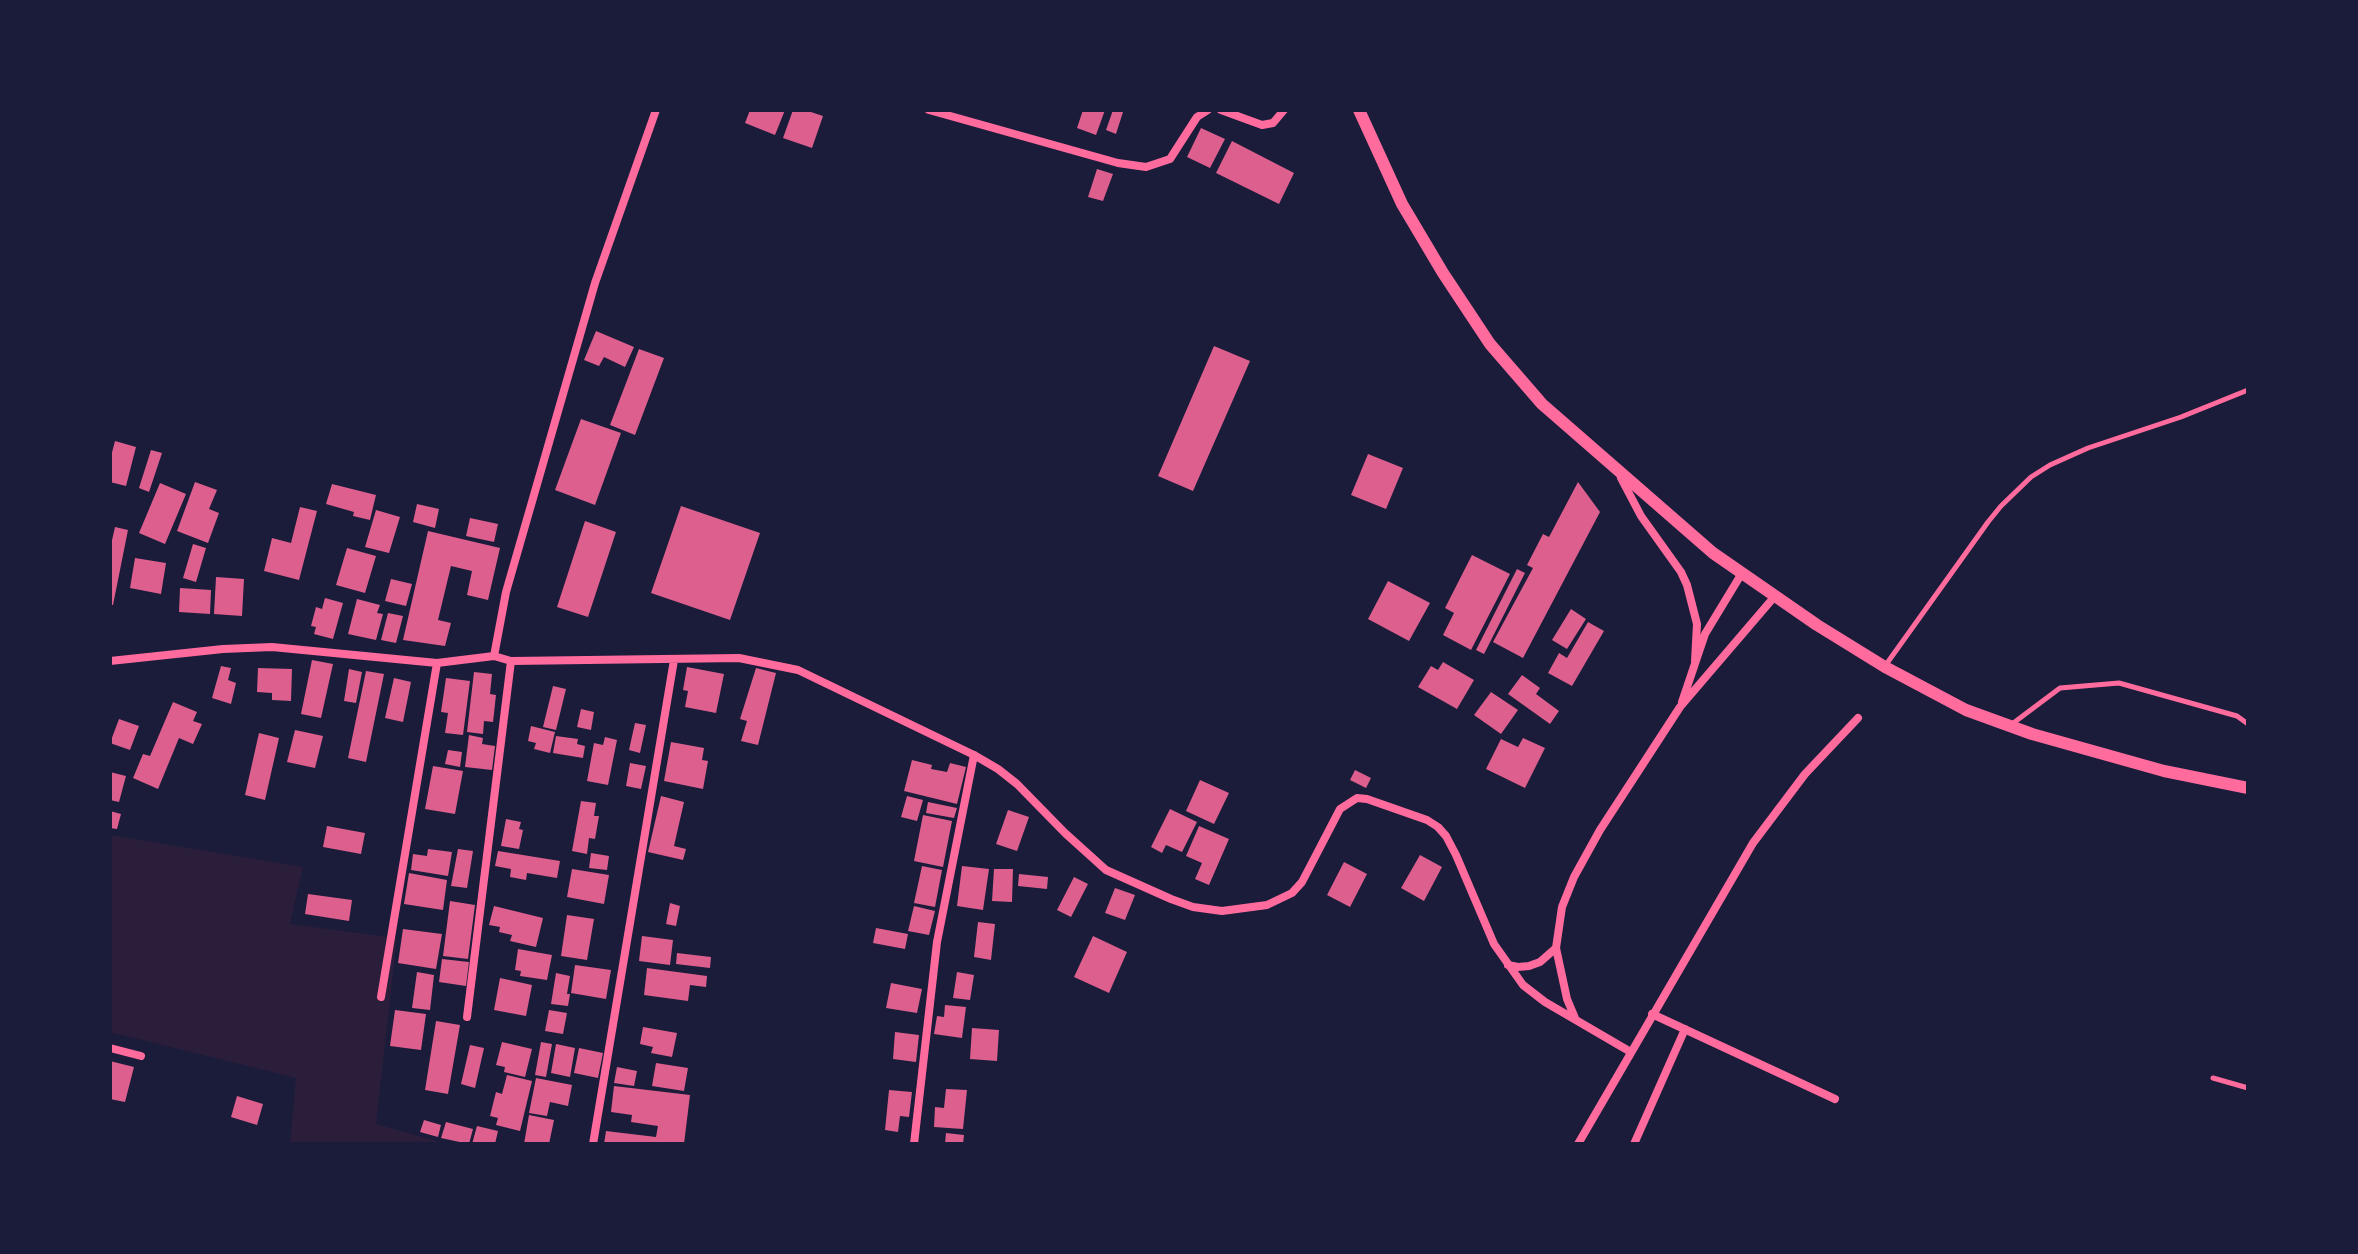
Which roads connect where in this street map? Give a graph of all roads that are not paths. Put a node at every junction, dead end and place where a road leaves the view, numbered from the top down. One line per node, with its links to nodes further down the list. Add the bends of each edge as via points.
1 (656, 110): 11 (street, via 595,283 506,592)
2 (929, 110): 3 (street, via 1146,167 1170,159 1197,117)
3 (1208, 110)
4 (1221, 110): 5 (street, via 1262,125 1273,123)
5 (1284, 110)
6 (1359, 110): 8 (street, via 1402,204 1490,344 1542,404)
7 (2248, 390): 17 (lane, via 2088,448 2031,477 1988,522)
8 (1618, 472): 9 (street); 15 (street, via 1687,585 1697,624)
9 (1742, 573): 10 (street); 15 (street)
10 (1775, 596): 17 (street); 18 (street)
11 (494, 656): 14 (street); 16 (street)
12 (674, 660): 14 (street); 22 (street, via 739,658 798,670); 37 (street)
13 (110, 661): 16 (street, via 272,647)
14 (511, 661): 28 (street)
15 (1695, 661): 18 (street)
16 (437, 663): 26 (street)
17 (1885, 667): 21 (street, via 1966,710)
18 (1680, 707): 24 (street, via 1574,877 1562,907)
19 (1858, 718): 27 (street, via 1805,774 1753,843)
20 (2248, 724): 21 (lane, via 2237,716 2119,683 2060,688)
21 (2010, 726): 23 (street, via 2164,771)
22 (974, 755): 25 (street, via 1017,784 1106,870 1193,907 1222,911 1267,905 1292,893 1340,809 1357,798 1427,820 1446,836); 38 (street, via 937,942)
23 (2248, 788)
24 (1556, 948): 25 (street, via 1529,966); 29 (street)
25 (1508, 965): 29 (street, via 1523,985)
26 (381, 997)
27 (1652, 1014): 30 (street); 32 (street)
28 (467, 1017)
29 (1575, 1018): 32 (street)
30 (1685, 1029): 36 (street); 40 (street)
31 (110, 1048): 33 (street)
32 (1629, 1051): 39 (street)
33 (141, 1056)
34 (2213, 1078): 35 (lane)
35 (2248, 1088)
36 (1835, 1099)
37 (593, 1144)
38 (914, 1144)
39 (1578, 1144)
40 (1634, 1144)

